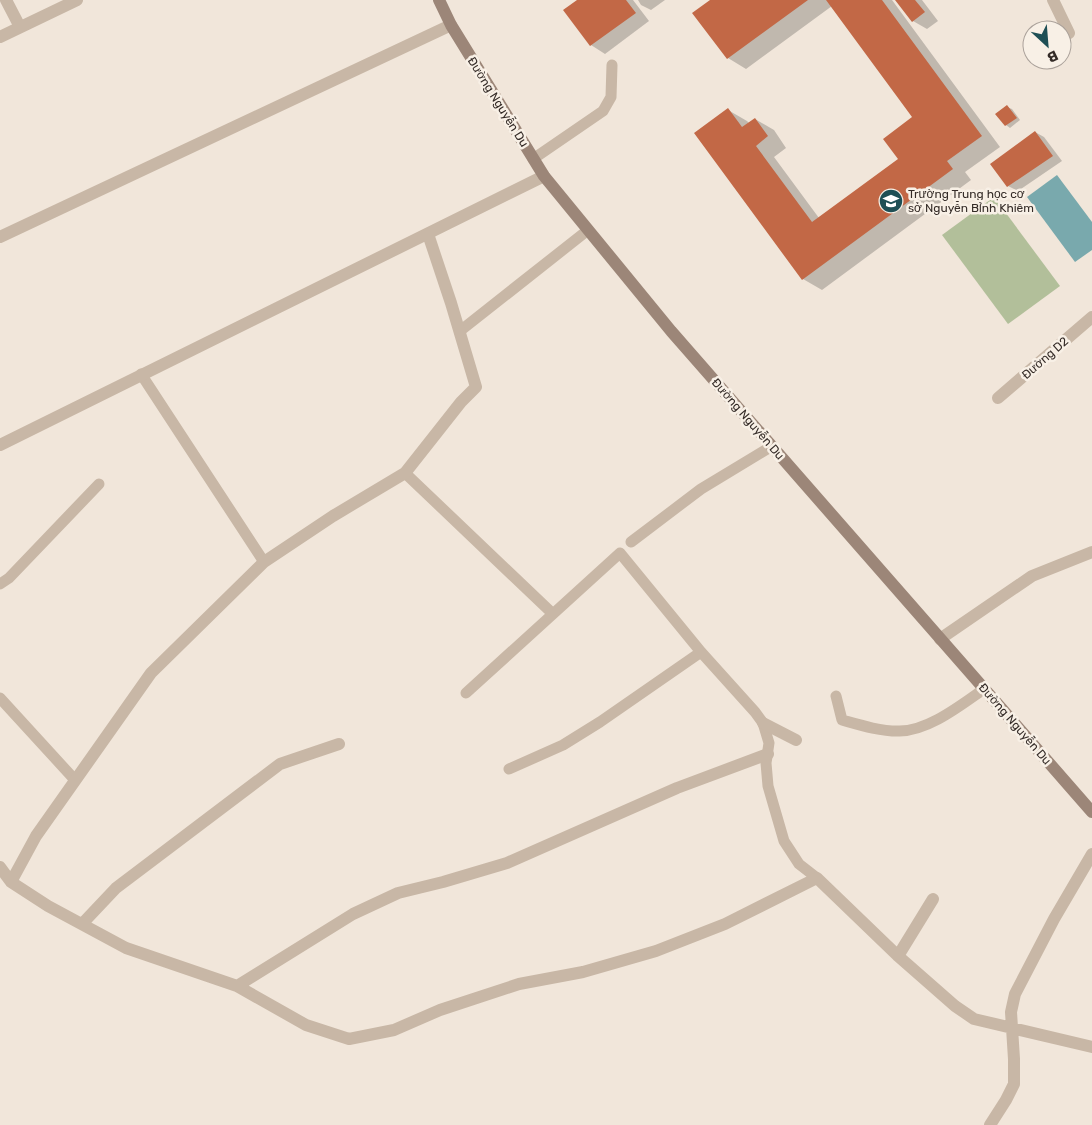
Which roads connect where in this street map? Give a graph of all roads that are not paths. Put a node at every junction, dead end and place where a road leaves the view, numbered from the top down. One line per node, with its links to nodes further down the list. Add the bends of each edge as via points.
1 (6, 0): 7 (street)
2 (77, 0): 7 (street)
3 (439, 0): 6 (main road, Đường Nguyễn Du)
4 (1053, 0): 5 (street)
5 (1063, 20)
6 (450, 25): 10 (main road, Đường Nguyễn Du); 14 (street)
7 (20, 27): 8 (street)
8 (0, 37)
9 (612, 65): 10 (lane, via 610,97 603,111)
10 (533, 159): 11 (main road, Đường Nguyễn Du)
11 (544, 176): 12 (main road, Đường Nguyễn Du); 13 (street)
12 (588, 230): 16 (lane); 20 (main road, Đường Nguyễn Du)
13 (428, 234): 16 (street); 17 (street)
14 (0, 237)
15 (1092, 317): 18 (street, Đường D2)
16 (460, 331): 21 (street, via 476,387)
17 (141, 374): 19 (street); 25 (lane)
18 (998, 398)
19 (0, 445)
20 (772, 446): 23 (lane, via 701,489); 28 (main road, Đường Nguyễn Du)
21 (405, 473): 25 (street, via 332,516); 27 (lane)
22 (99, 484): 26 (lane)
23 (631, 542)
24 (1092, 552): 28 (street, via 1032,576)
25 (264, 562): 39 (street, via 151,673)
26 (0, 584)
27 (553, 614): 29 (lane, via 620,553); 31 (lane)
28 (940, 639): 30 (main road, Đường Nguyễn Du)
29 (701, 652): 34 (lane); 38 (lane, via 564,745)
30 (984, 688): 32 (lane, via 939,719 913,730 899,731 842,720); 40 (main road, Đường Nguyễn Du)
31 (466, 693)
32 (836, 696)
33 (0, 698): 39 (lane)
34 (763, 723): 35 (street); 37 (lane, via 769,743)
35 (796, 740)
36 (339, 744): 46 (street, via 280,764 116,888)
37 (768, 754): 43 (lane, via 768,786 784,841 799,864); 48 (street, via 677,788 506,863 398,893 354,914)
38 (509, 769)
39 (74, 780): 44 (street, via 36,836)
40 (1092, 812)
41 (1092, 854): 49 (street, via 1015,994)
42 (0, 867): 44 (street)
43 (817, 878): 47 (street); 48 (street, via 725,924 656,951 583,972 519,984 440,1010 394,1030 349,1039 306,1025)
44 (11, 882): 46 (street)
45 (932, 899): 47 (street)
46 (82, 924): 48 (street, via 126,948)
47 (898, 956): 49 (street, via 974,1019)
48 (237, 986)
49 (1011, 1029): 50 (street); 51 (street, via 1014,1084)
50 (1092, 1047)
51 (990, 1125)

